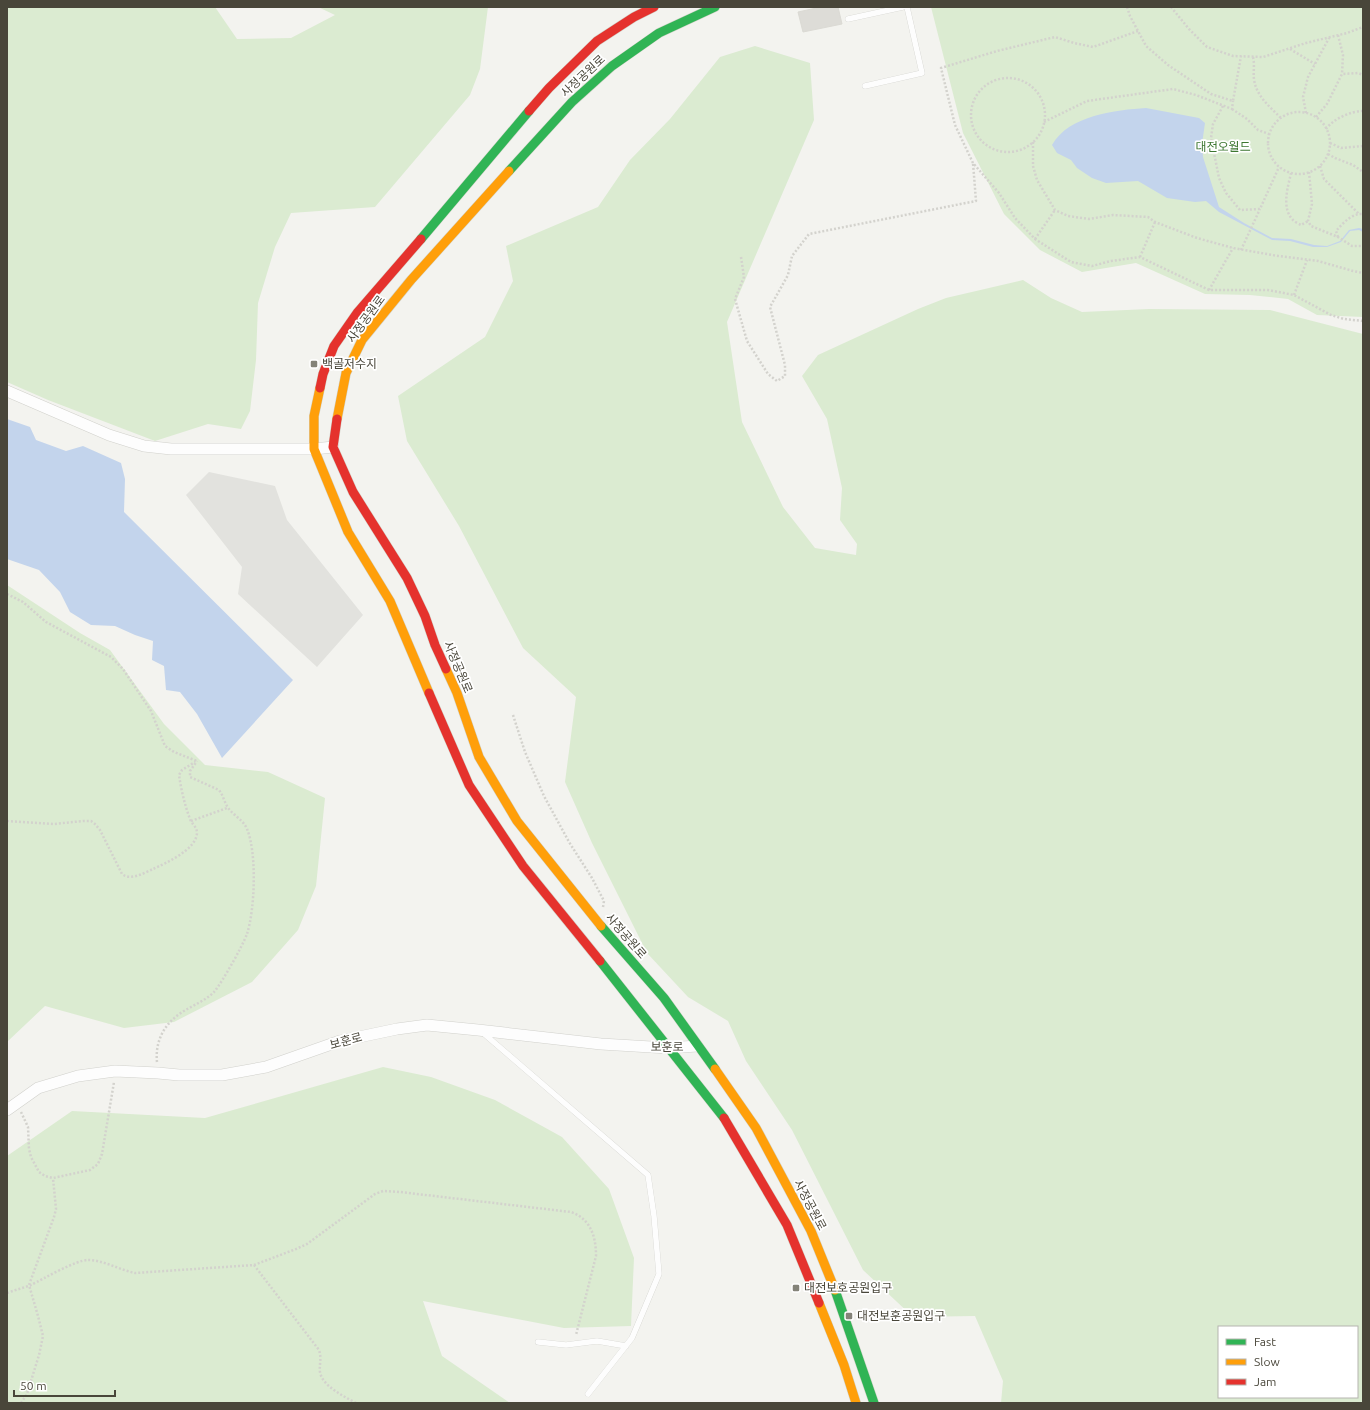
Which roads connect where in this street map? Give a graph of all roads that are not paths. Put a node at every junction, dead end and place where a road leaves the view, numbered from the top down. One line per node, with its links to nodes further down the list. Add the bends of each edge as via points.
1 (654, 7): 9 (main road, 사정공원로, via 597,41 549,88 357,313 334,346 323,374 314,416)
2 (715, 7): 8 (main road, 사정공원로, via 659,33 612,66 572,102 411,280 362,340 346,373)
3 (903, 7): 5 (lane)
4 (908, 7): 6 (lane, via 922,73)
5 (848, 19)
6 (865, 86)
7 (7, 391): 9 (street, via 109,435 144,446 171,449)
8 (333, 447): 9 (street); 11 (main road, 사정공원로, via 353,492 413,591 457,693 479,757 517,821 600,925 664,998)
9 (314, 449): 12 (main road, 사정공원로, via 348,532 390,601 469,785 523,866)
10 (478, 1030): 12 (street, 보훈로, via 601,1044); 13 (street, 보훈로, via 427,1025 397,1029 340,1041 266,1067 222,1075 115,1071 78,1076 38,1088); 15 (lane, via 648,1176 658,1274 632,1338)
11 (697, 1046): 12 (street, 보훈로); 18 (main road, 사정공원로, via 756,1128 811,1231 842,1308)
12 (668, 1048): 17 (main road, 사정공원로, via 721,1113 787,1225 844,1365)
13 (7, 1110)
14 (538, 1342): 15 (lane, via 566,1345 596,1341)
15 (626, 1346): 16 (lane)
16 (588, 1394)
17 (856, 1403)
18 (874, 1403)

